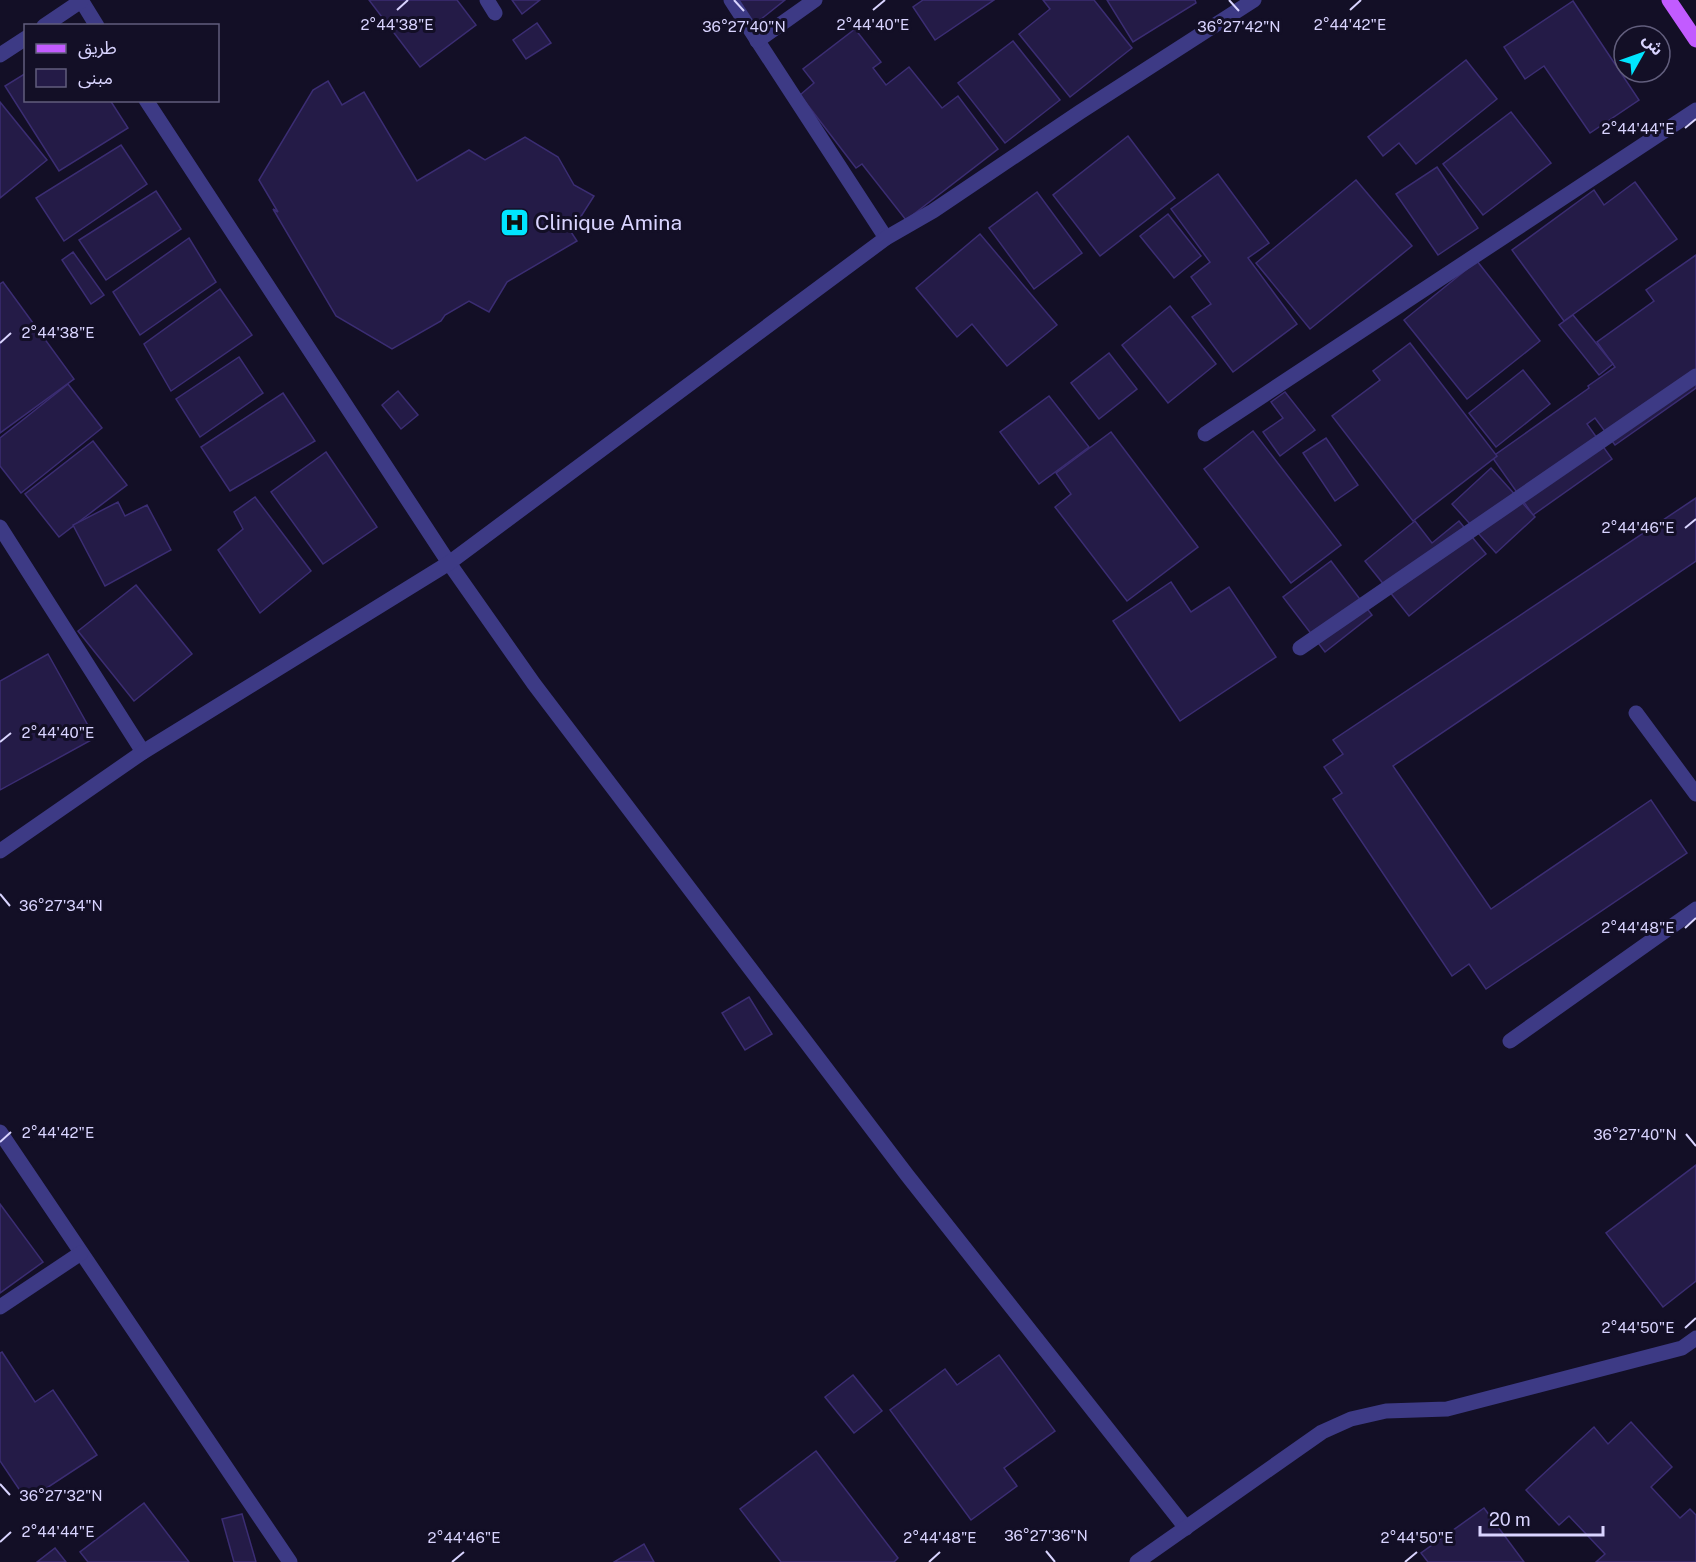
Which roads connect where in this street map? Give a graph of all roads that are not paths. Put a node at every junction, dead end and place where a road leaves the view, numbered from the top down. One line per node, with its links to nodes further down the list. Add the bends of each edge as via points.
1 (81, 0): 6 (street); 7 (street)
2 (731, 0): 10 (street)
3 (815, 0): 10 (street)
4 (1254, 0): 14 (street)
5 (1669, 0): 9 (main road)
6 (47, 24)
7 (96, 24)
8 (24, 39): 11 (street)
9 (1696, 40)
10 (757, 41): 14 (street)
11 (0, 55)
12 (148, 102): 18 (street)
13 (1696, 110): 16 (street)
14 (886, 238): 18 (street)
15 (1696, 376): 19 (street)
16 (1205, 434)
17 (0, 527): 21 (street)
18 (449, 563): 21 (street); 30 (street, via 534,684 907,1175)
19 (1300, 648)
20 (1636, 713): 22 (street)
21 (143, 752): 23 (street)
22 (1696, 794)
23 (0, 851)
24 (1696, 909): 25 (street)
25 (1510, 1041)
26 (0, 1132): 27 (street)
27 (81, 1253): 28 (street); 31 (street)
28 (0, 1306)
29 (1696, 1338): 30 (street, via 1682,1348 1447,1409 1386,1411 1351,1419 1322,1432)
30 (1185, 1528): 32 (street)
31 (290, 1562)
32 (1137, 1562)

